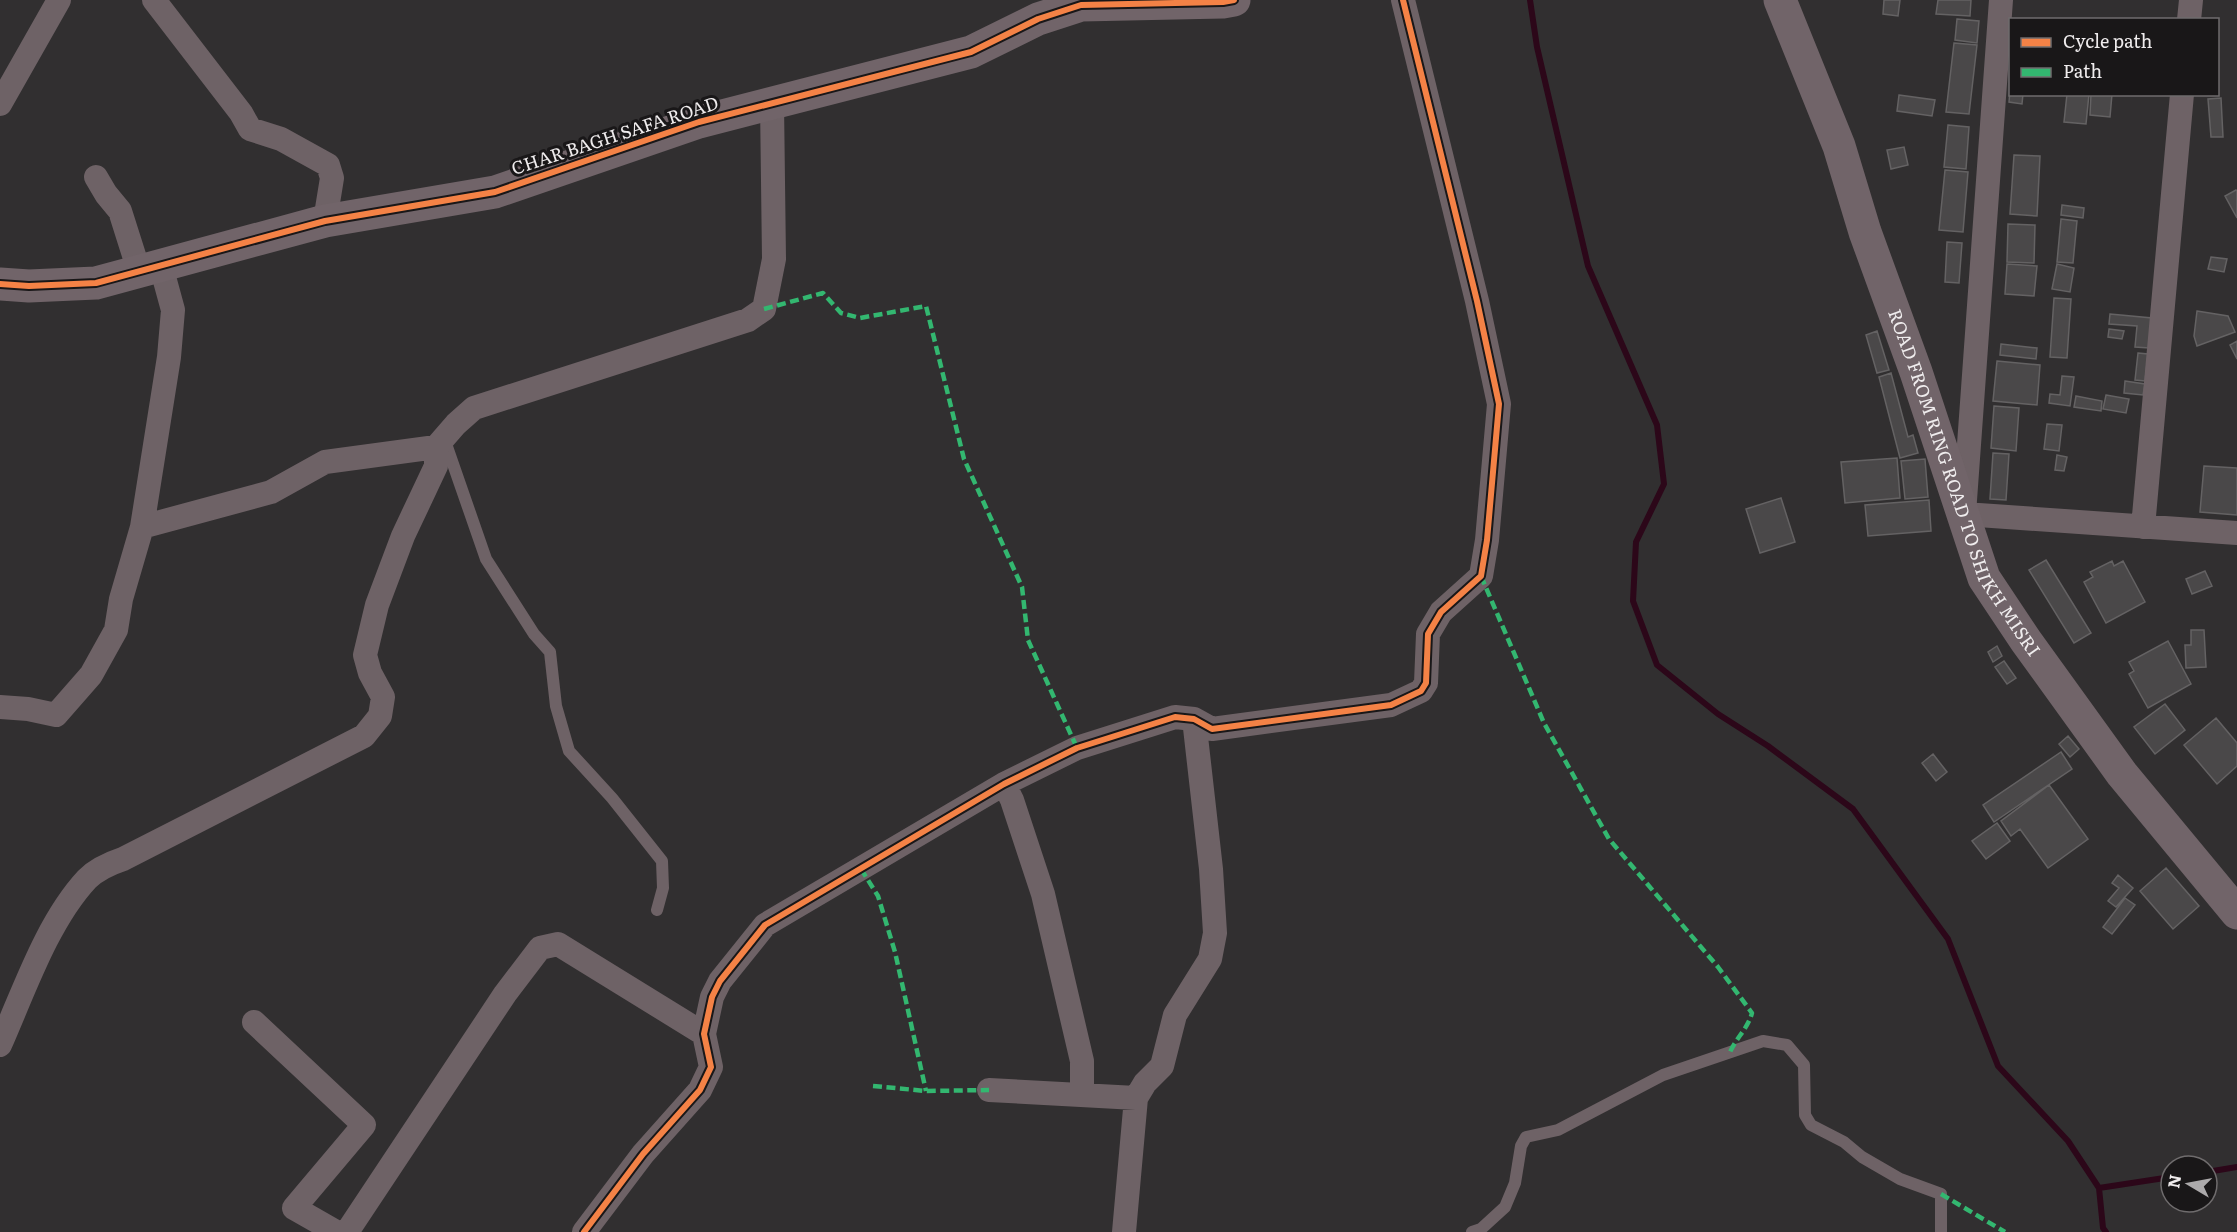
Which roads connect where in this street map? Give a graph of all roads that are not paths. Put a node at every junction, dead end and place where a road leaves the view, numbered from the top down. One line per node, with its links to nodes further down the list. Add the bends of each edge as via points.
1 (59, 0): 11 (street)
2 (154, 0): 13 (street, via 250,129 281,139 328,165 332,178)
3 (1233, 0): 10 (street, CHAR BAGH SAFA ROAD, via 1081,5 1038,19 972,52)
4 (1403, 0): 22 (street, via 1499,404 1481,576 1442,612 1428,634 1426,683 1422,691 1391,705 1212,729)
5 (1780, 0): 17 (street, ROAD FROM RING ROAD TO SHIKH MISRI, via 1839,146 1865,232)
6 (2001, 0): 17 (street)
7 (2190, 0): 8 (street)
8 (2189, 18)
9 (2182, 96): 18 (street)
10 (772, 103): 13 (street, CHAR BAGH SAFA ROAD, via 699,122 495,192); 16 (street, via 774,259 764,309 748,320 474,408)
11 (0, 104)
12 (96, 177): 14 (street, via 120,211)
13 (325, 221): 14 (street, CHAR BAGH SAFA ROAD)
14 (150, 268): 15 (street, CHAR BAGH SAFA ROAD, via 96,283); 19 (street, via 173,309)
15 (0, 284)
16 (440, 443): 19 (street, via 325,462 271,492); 24 (lane, via 486,559 550,652 556,706 569,751 662,861 663,888); 28 (street, via 436,466 403,536 377,605 365,655 383,697 380,716 364,736 110,863 88,878 52,927)
17 (1964, 514): 18 (street); 25 (street, ROAD FROM RING ROAD TO SHIKH MISRI, via 1984,578 2026,641 2122,774)
18 (2143, 526): 20 (street)
19 (142, 527): 21 (street, via 116,630 91,675 56,715)
20 (2237, 533)
21 (0, 707)
22 (1194, 719): 23 (street, via 1175,717 1077,748); 31 (street, via 1215,933 1210,959 1175,1015 1162,1066)
23 (1004, 784): 27 (street, via 765,925 720,981 712,998); 30 (street, via 1042,894 1082,1061)
24 (657, 910)
25 (2237, 914)
26 (255, 1022): 32 (street, via 364,1125 294,1208)
27 (705, 1034): 33 (street, via 558,944 540,948 505,993); 34 (street, via 711,1067 700,1090 643,1154)
28 (0, 1045)
29 (989, 1089): 30 (street)
30 (1082, 1095): 31 (street)
31 (1136, 1098): 35 (street)
32 (336, 1232)
33 (347, 1232)
34 (584, 1232)
35 (1125, 1232)
36 (1472, 1232): 37 (lane, via 1481,1229 1505,1207 1526,1137 1558,1130 1663,1075 1763,1041 1787,1045 1804,1065 1805,1114 1810,1125 1900,1179 1941,1194)
37 (1941, 1232)

